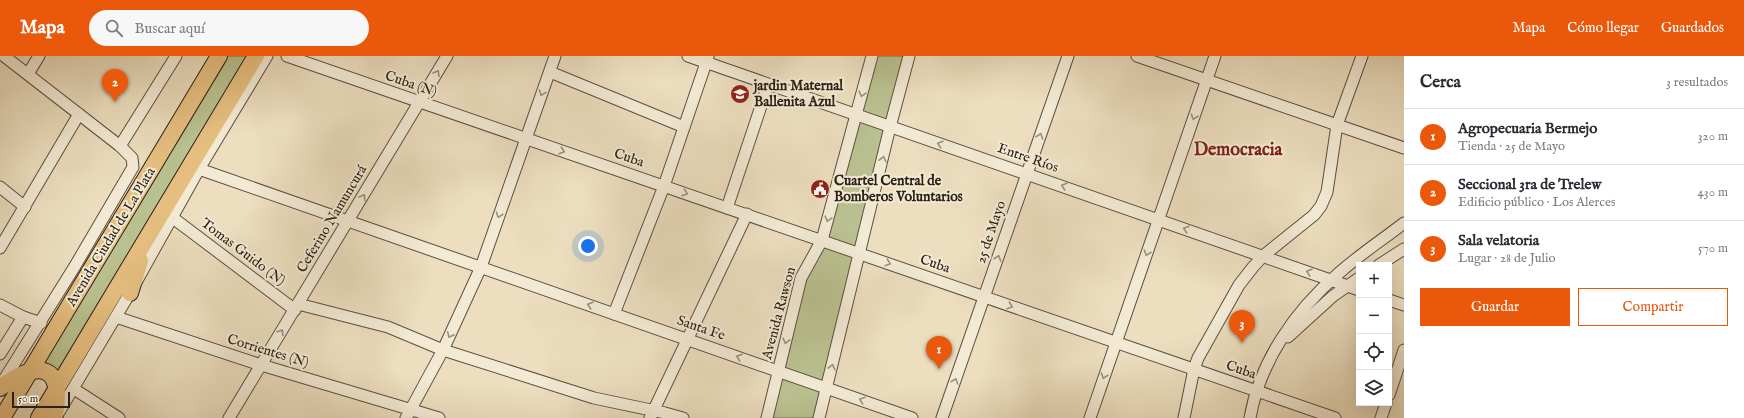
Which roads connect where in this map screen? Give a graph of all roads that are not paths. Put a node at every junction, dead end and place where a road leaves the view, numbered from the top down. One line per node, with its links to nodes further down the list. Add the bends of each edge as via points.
1 (4, 56): 20 (street)
2 (39, 56): 20 (street)
3 (211, 56): 24 (highway, via 199,75)
4 (219, 56): 24 (highway, Avenida Ciudad de La Plata)
5 (256, 56): 44 (highway)
6 (267, 56): 33 (street)
7 (287, 56): 23 (street, Cuba (N))
8 (447, 56): 23 (street, Ceferino Namuncurá, one-way to 8)
9 (555, 56): 19 (street)
10 (688, 56): 18 (street, Entre Ríos)
11 (872, 56): 26 (street, Avenida Rawson, one-way to 26)
12 (909, 56): 29 (street)
13 (1068, 56): 34 (street, 25 de Mayo, one-way to 13)
14 (1137, 56): 21 (street)
15 (1215, 56): 21 (street)
16 (1362, 56): 27 (street)
17 (171, 58): 31 (street)
18 (707, 59): 22 (street, Entre Ríos); 28 (street)
19 (550, 72): 28 (street); 30 (street, one-way to 30)
20 (28, 74): 25 (street)
21 (1207, 80): 27 (street); 41 (street, one-way to 41)
22 (768, 85): 26 (street, Entre Ríos); 38 (street)
23 (419, 102): 30 (street, Cuba (N)); 42 (street, Ceferino Namuncurá, one-way to 23)
24 (189, 106): 75 (highway, Avenida Ciudad de La Plata)
25 (79, 114): 31 (street); 37 (street)
26 (856, 115): 29 (street, Entre Ríos); 45 (street, Avenida Rawson, one-way to 45)
27 (1337, 126): 32 (street); 49 (street, via 1327,192 1321,206 1314,215)
28 (684, 127): 35 (street)
29 (890, 127): 34 (street, Entre Ríos, one-way to 29); 48 (street, one-way to 29)
30 (525, 139): 35 (street, Cuba, one-way to 35); 51 (street, one-way to 51)
31 (120, 146): 65 (street, Avenida Ciudad de La Plata, via 132,158 133,167)
32 (1404, 148)
33 (199, 169): 40 (street); 42 (street, Santa Fe)
34 (1027, 174): 41 (street, Entre Ríos, one-way to 34); 57 (street, 25 de Mayo, one-way to 34)
35 (664, 186): 38 (street, Cuba, one-way to 38); 62 (street)
36 (0, 187): 37 (street)
37 (25, 207): 46 (street)
38 (727, 208): 39 (street, Cuba)
39 (746, 214): 45 (street, Cuba); 66 (street)
40 (172, 218): 56 (street); 61 (street, Tomas Guido (N))
41 (1159, 219): 49 (street, Entre Ríos, one-way to 41); 67 (street, one-way to 67)
42 (348, 221): 51 (street, Santa Fe); 61 (street, Ceferino Namuncurá)
43 (1404, 223): 52 (street)
44 (148, 235): 56 (highway); 79 (highway)
45 (822, 240): 48 (street, Cuba); 76 (street, Avenida Rawson, one-way to 76, via 802,278)
46 (0, 248)
47 (1404, 249): 50 (street)
48 (860, 254): 57 (street, Cuba, one-way to 57); 80 (street, one-way to 48)
49 (1263, 256): 52 (street, Entre Ríos, one-way to 49); 74 (street, via 1239,285)
50 (1384, 262)
51 (481, 267): 62 (street, Santa Fe, one-way to 51); 70 (street, one-way to 70)
52 (1331, 280): 54 (street, Entre Ríos); 68 (street, via 1286,329)
53 (1356, 280): 54 (street)
54 (1347, 286): 55 (street, Entre Ríos); 68 (street)
55 (1356, 289)
56 (130, 293): 64 (street)
57 (984, 296): 67 (street, Cuba, one-way to 67); 97 (street, 25 de Mayo, one-way to 57)
58 (1392, 301): 60 (street)
59 (0, 304): 63 (street)
60 (1404, 305)
61 (296, 307): 70 (street, Tomas Guido (N), via 388,327); 73 (street, Ceferino Namuncurá, one-way to 61)
62 (614, 314): 66 (street, Santa Fe)
63 (23, 317): 65 (street); 69 (street)
64 (116, 317): 73 (street, Corrientes (N)); 81 (street)
65 (41, 323): 72 (street, Avenida Ciudad de La Plata)
66 (687, 339): 76 (street, Santa Fe, one-way to 66); 85 (street)
67 (1116, 342): 74 (street, Cuba); 98 (street, one-way to 98)
68 (1276, 348): 82 (street)
69 (1, 349): 72 (street)
70 (443, 350): 84 (street); 85 (street, Tomas Guido (N))
71 (1404, 350): 77 (street)
72 (21, 355): 78 (street, Avenida Ciudad de La Plata)
73 (261, 365): 84 (street, Corrientes (N)); 90 (street, Ceferino Namuncurá)
74 (1194, 369): 82 (street, Cuba); 99 (street)
75 (31, 370): 78 (highway); 79 (highway, via 40,369 48,372); 86 (highway, Avenida Ciudad de La Plata)
76 (779, 372): 80 (street, Santa Fe); 94 (street, Avenida Rawson)
77 (1392, 385)
78 (0, 387)
79 (57, 388): 87 (highway); 88 (highway)
80 (826, 388): 95 (street); 96 (street, Santa Fe, one-way to 80)
81 (74, 389): 88 (street); 89 (street)
82 (1256, 391): 100 (street); 101 (street, Cuba)
83 (1385, 406): 102 (street)
84 (409, 414): 91 (street); 92 (street, Corrientes (N))
85 (652, 414): 93 (street, Tomas Guido (N))
86 (2, 418)
87 (39, 418)
88 (55, 418)
89 (119, 418)
90 (229, 418)
91 (422, 418)
92 (438, 418)
93 (683, 418)
94 (767, 418)
95 (819, 418)
96 (912, 418)
97 (942, 418)
98 (1090, 418)
99 (1184, 418)
100 (1250, 418)
101 (1335, 418)
102 (1381, 418)

